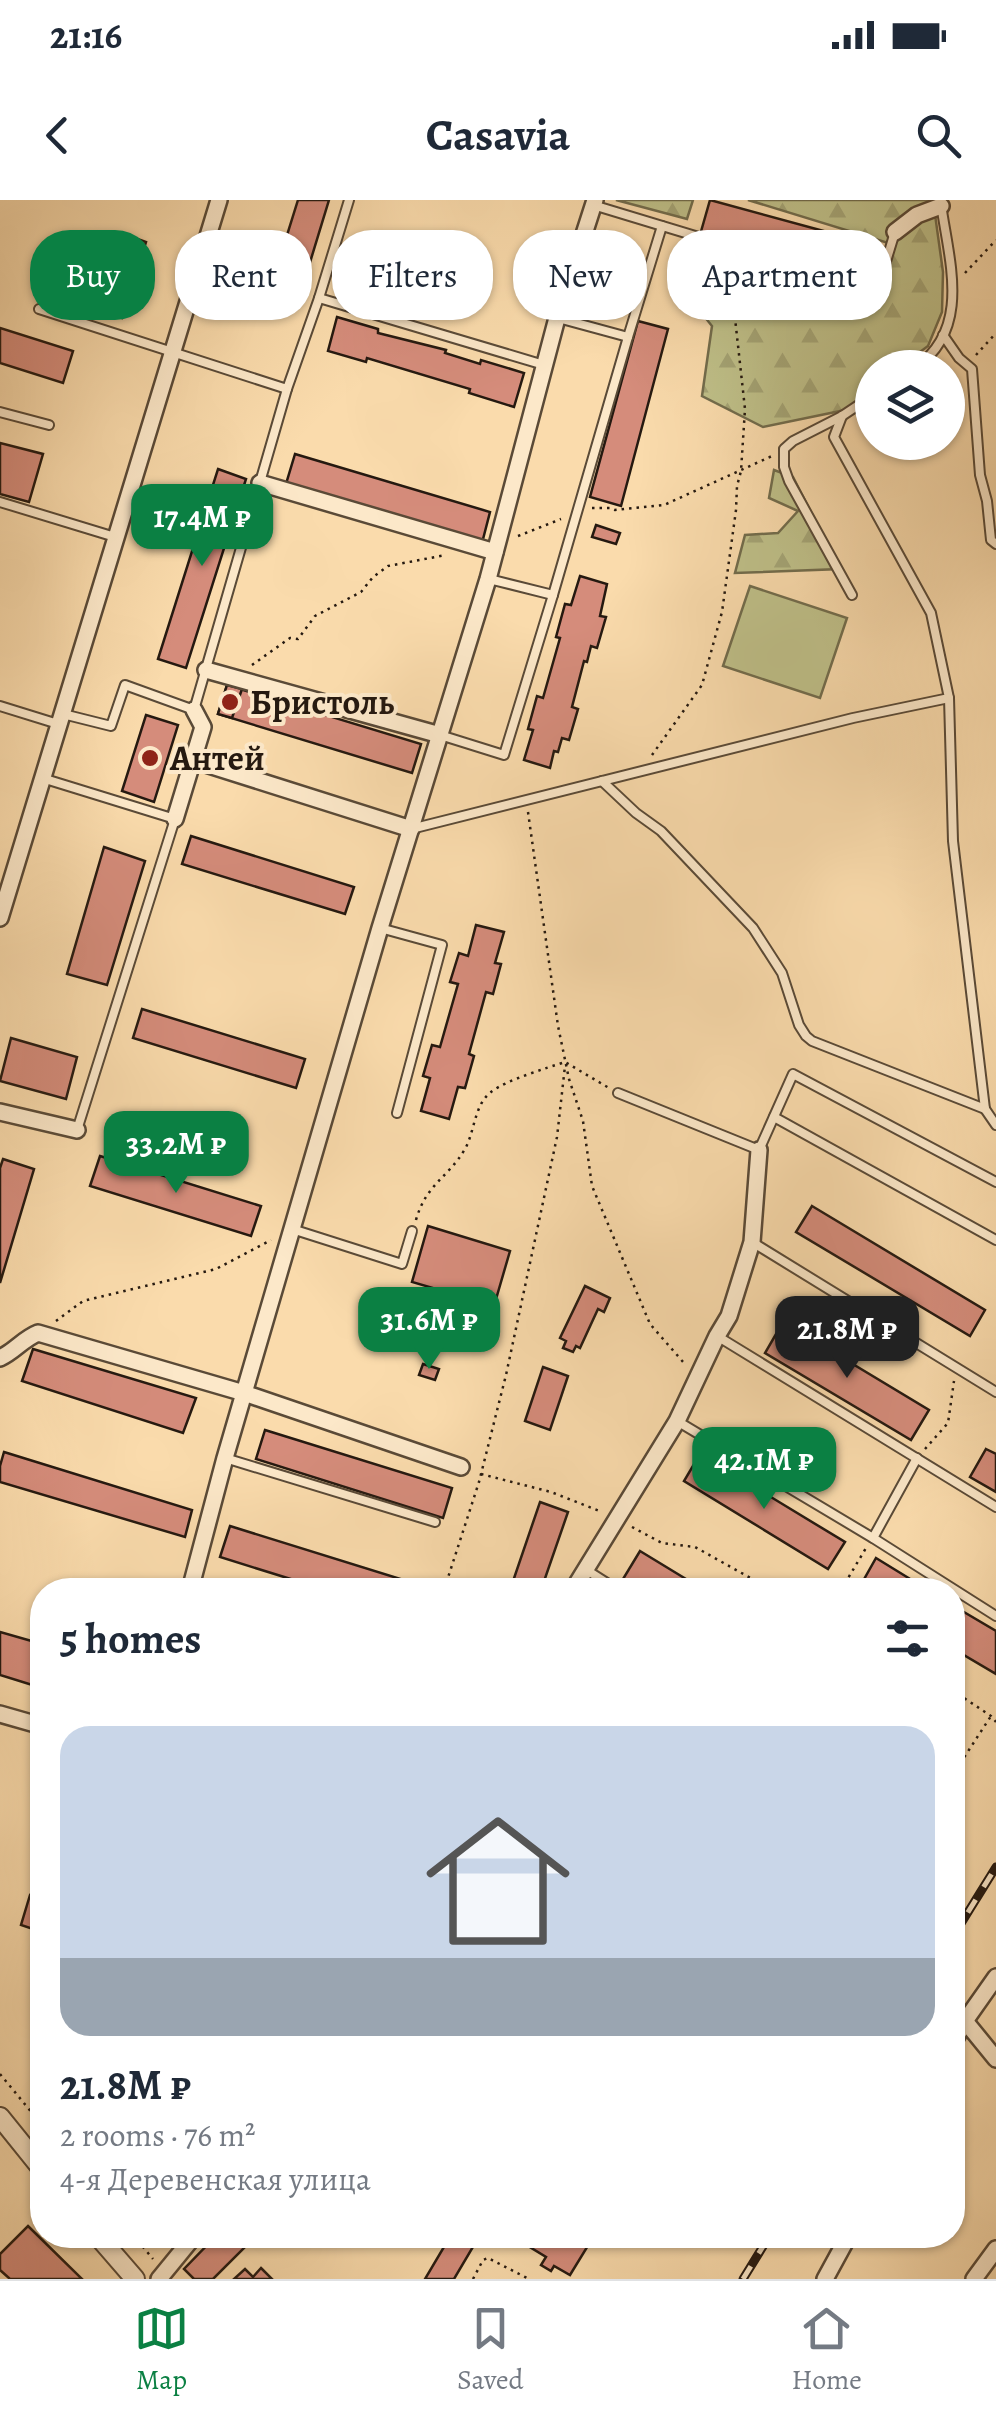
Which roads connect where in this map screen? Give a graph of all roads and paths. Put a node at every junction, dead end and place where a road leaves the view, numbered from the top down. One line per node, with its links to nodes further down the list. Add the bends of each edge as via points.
1 (219, 200): 21 (street)
2 (349, 200): 13 (lane)
3 (576, 200): 4 (street)
4 (594, 202): 6 (lane); 7 (street)
5 (940, 203): 9 (street); 12 (lane)
6 (662, 226): 8 (lane); 19 (lane)
7 (585, 230)
8 (676, 230)
9 (895, 232): 11 (lane)
10 (996, 240): 12 (path)
11 (892, 242)
12 (952, 283): 18 (lane)
13 (319, 298): 22 (lane); 23 (lane)
14 (76, 320): 21 (lane)
15 (555, 320): 22 (street)
16 (564, 320): 19 (lane)
17 (735, 320): 29 (path, via 744,409)
18 (943, 335): 20 (lane); 35 (lane, via 972,369 980,475)
19 (628, 336): 32 (lane)
20 (934, 350)
21 (173, 351): 23 (lane); 34 (street)
22 (544, 365): 36 (street)
23 (288, 389): 30 (lane)
24 (855, 407): 26 (lane)
25 (0, 412): 27 (lane)
26 (842, 416): 28 (lane); 43 (lane, via 834,437 931,614)
27 (49, 425)
28 (784, 449): 29 (path); 40 (lane, via 789,482)
29 (741, 470): 32 (path, via 664,505); 49 (path, via 722,612 702,685)
30 (260, 483): 36 (street); 42 (lane)
31 (0, 502): 34 (lane)
32 (577, 513): 33 (path); 39 (lane)
33 (522, 535)
34 (115, 538): 46 (street)
35 (996, 544)
36 (495, 552): 38 (street)
37 (457, 555): 41 (path, via 388,566 361,592 314,616 298,638)
38 (488, 578): 39 (lane); 47 (street)
39 (553, 594): 47 (lane, via 504,755)
40 (852, 595)
41 (248, 668)
42 (206, 670): 45 (lane); 47 (street)
43 (949, 698): 49 (lane); 59 (lane, via 953,842)
44 (0, 706): 46 (lane)
45 (194, 710): 46 (lane, via 125,686 111,726); 48 (street, via 203,727)
46 (60, 719): 50 (street)
47 (440, 735): 54 (street)
48 (193, 760): 53 (street); 54 (street)
49 (639, 772): 51 (lane)
50 (42, 778): 53 (lane); 55 (street)
51 (602, 781): 52 (lane); 59 (lane, via 661,830 754,928 782,973 806,1036)
52 (526, 800): 54 (lane); 57 (path)
53 (175, 818): 64 (lane)
54 (411, 829): 56 (street)
55 (0, 918)
56 (380, 928): 61 (lane, via 442,945); 67 (street)
57 (565, 1062): 58 (path); 68 (path, via 491,1092 467,1146 422,1200); 75 (path, via 603,1216 650,1324); 87 (path, via 557,1136 506,1375)
58 (618, 1094): 65 (lane)
59 (985, 1108): 63 (lane)
60 (0, 1112): 64 (street)
61 (397, 1113)
62 (774, 1117): 65 (lane); 66 (lane, via 794,1074); 69 (lane)
63 (996, 1124)
64 (77, 1130)
65 (759, 1150): 70 (street)
66 (996, 1182)
67 (292, 1229): 68 (lane, via 402,1264); 71 (path, via 216,1269 83,1301); 77 (street)
68 (412, 1230)
69 (996, 1240)
70 (752, 1242): 72 (street); 74 (lane)
71 (38, 1333): 73 (street); 77 (street)
72 (717, 1336): 75 (street); 80 (lane)
73 (0, 1358)
74 (956, 1367): 76 (lane); 80 (path, via 948,1424)
75 (696, 1380): 78 (street)
76 (996, 1392)
77 (244, 1393): 79 (street); 81 (street)
78 (677, 1420): 84 (lane); 85 (street)
79 (225, 1458): 83 (lane); 86 (street)
80 (917, 1458): 82 (lane); 84 (lane)
81 (461, 1467)
82 (996, 1507)
83 (435, 1522)
84 (873, 1538): 90 (path); 91 (lane)
85 (586, 1569): 88 (street); 89 (lane)
86 (193, 1578)
87 (448, 1578)
88 (580, 1578)
89 (600, 1578)
90 (849, 1578)
91 (936, 1578)
92 (965, 1596): 93 (lane)
93 (996, 1616)
94 (965, 1699): 96 (path)
95 (0, 1714): 98 (street)
96 (991, 1716): 97 (path); 99 (path)
97 (996, 1722)
98 (30, 1723)
99 (965, 1756)
100 (996, 1977): 101 (street)
101 (965, 2021): 102 (street)
102 (996, 2060)
103 (0, 2074): 104 (path)
104 (30, 2110)
105 (0, 2117): 106 (street)
106 (30, 2154)
107 (108, 2248): 113 (street)
108 (144, 2248): 112 (path)
109 (184, 2248): 114 (street)
110 (842, 2248): 117 (street)
111 (996, 2249): 118 (street)
112 (153, 2258)
113 (135, 2279)
114 (159, 2279)
115 (473, 2279): 116 (path, via 488,2258)
116 (529, 2279)
117 (825, 2279)
118 (974, 2279)

